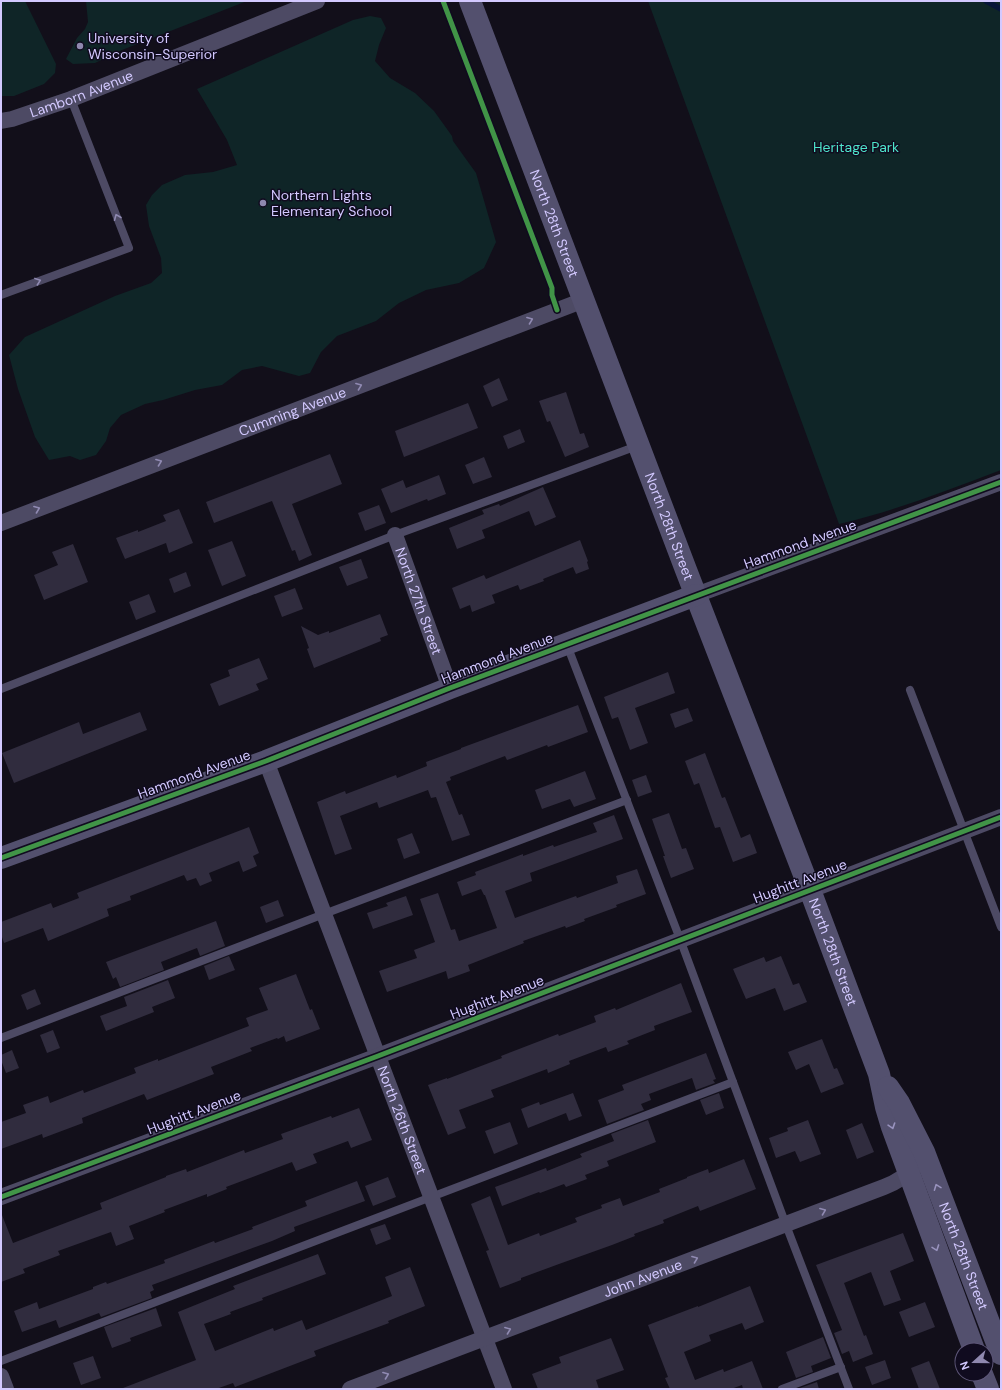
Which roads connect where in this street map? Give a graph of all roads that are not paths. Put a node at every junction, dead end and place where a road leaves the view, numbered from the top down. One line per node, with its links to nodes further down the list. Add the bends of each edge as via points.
1 (317, 1): 3 (street, Lamborn Avenue)
2 (470, 1): 6 (main road, North 28th Street)
3 (71, 99): 4 (street, Lamborn Avenue); 5 (lane, one-way to 3, via 129,248)
4 (1, 121)
5 (1, 295)
6 (584, 300): 7 (main road, North 28th Street); 9 (street, Cumming Avenue, one-way to 6)
7 (639, 446): 10 (lane); 11 (main road, North 28th Street)
8 (1001, 482): 11 (street, Hammond Avenue)
9 (1, 523)
10 (395, 535): 13 (street, North 27th Street); 14 (lane)
11 (696, 596): 12 (main road, Hammond Avenue); 21 (main road, North 28th Street)
12 (567, 645): 13 (main road, Hammond Avenue); 17 (lane)
13 (450, 688): 16 (main road, Hammond Avenue)
14 (1, 689)
15 (910, 690): 19 (lane)
16 (266, 761): 20 (main road, Hammond Avenue); 22 (street, North 26th Street)
17 (627, 800): 22 (lane); 24 (lane)
18 (1001, 817): 19 (street, Hughitt Avenue)
19 (965, 831): 21 (street, Hughitt Avenue); 23 (lane)
20 (1, 858)
21 (810, 890): 24 (street, Hughitt Avenue); 27 (main road, North 28th Street)
22 (324, 914): 25 (lane); 26 (street, North 26th Street)
23 (1001, 927)
24 (680, 939): 26 (street, Hughitt Avenue); 28 (lane)
25 (1, 1038)
26 (378, 1056): 31 (street, North 26th Street); 32 (street, Hughitt Avenue)
27 (879, 1074): 29 (main road, North 28th Street, via 899,1103); 30 (main road, North 28th Street, one-way to 30, via 888,1114)
28 (733, 1082): 31 (lane); 33 (lane)
29 (924, 1152): 30 (street, John Avenue); 36 (main road, North 28th Street, one-way to 29)
30 (909, 1173): 33 (street, John Avenue, one-way to 30, via 898,1182); 35 (main road, North 28th Street, one-way to 35)
31 (431, 1196): 34 (street, North 26th Street); 37 (lane)
32 (1, 1197)
33 (786, 1225): 34 (street, John Avenue, one-way to 33); 38 (lane)
34 (485, 1338): 41 (street, John Avenue, one-way to 34); 42 (street, North 26th Street)
35 (971, 1342)
36 (1001, 1354)
37 (1, 1361)
38 (841, 1367): 43 (lane); 44 (lane)
39 (1, 1376): 40 (street)
40 (6, 1389)
41 (350, 1389)
42 (504, 1389)
43 (782, 1389)
44 (849, 1389)

